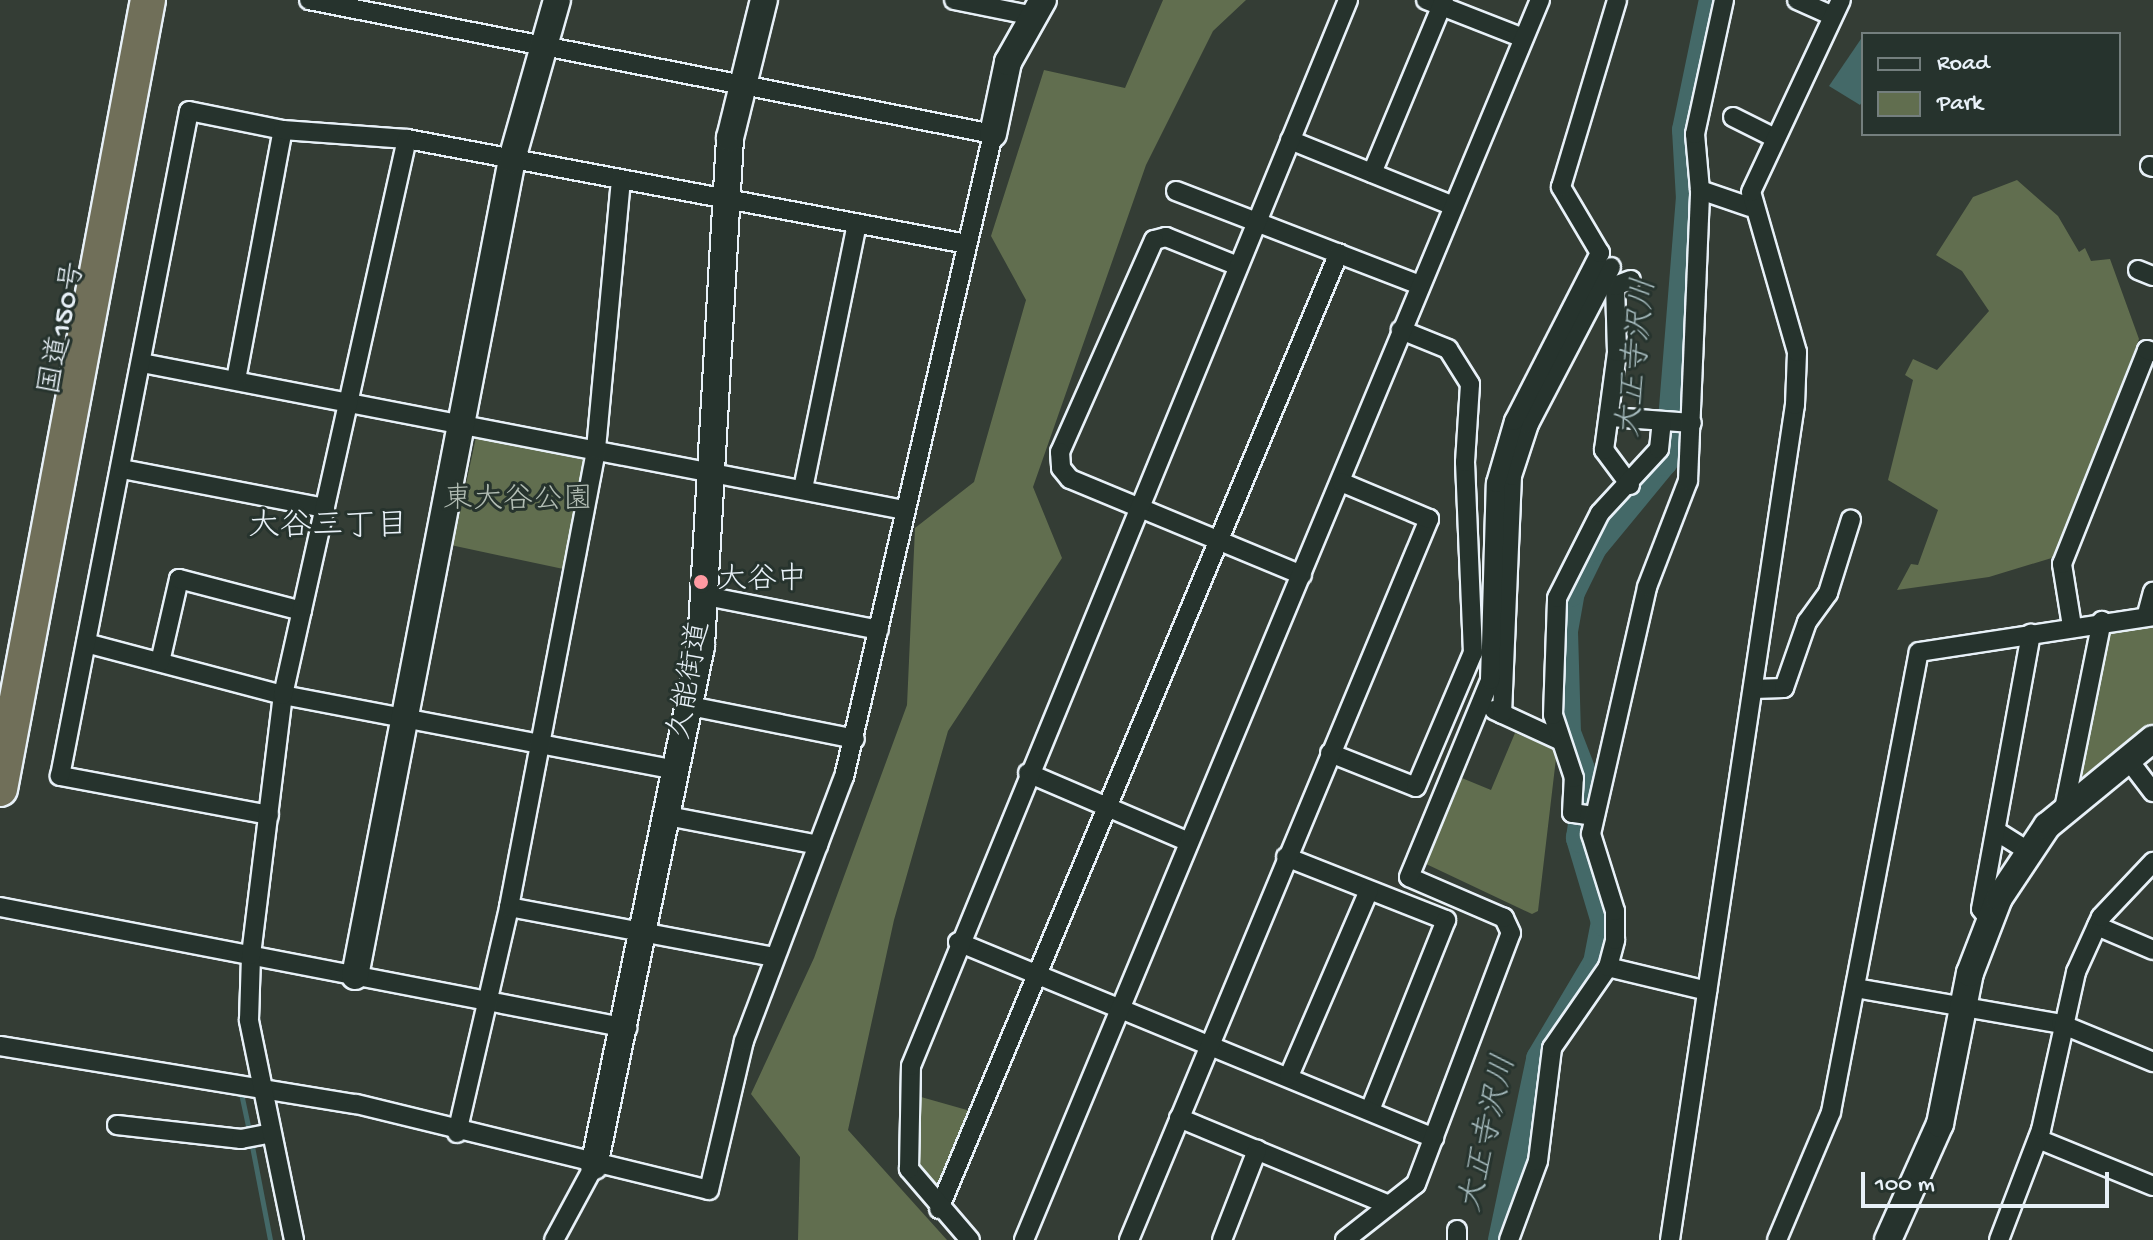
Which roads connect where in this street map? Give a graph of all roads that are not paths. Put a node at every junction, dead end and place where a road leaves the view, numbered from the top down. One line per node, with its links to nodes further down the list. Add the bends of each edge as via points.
1 (129, 0): 69 (highway, 国道150号)
2 (148, 0): 85 (highway, 国道150号, via 26,625)
3 (309, 0): 16 (street)
4 (557, 0): 16 (street)
5 (764, 0): 17 (street, 久能街道)
6 (954, 0): 13 (street)
7 (1348, 0): 23 (street)
8 (1540, 0): 15 (street)
9 (1617, 0): 73 (street, via 1561,187 1600,253 1514,421 1496,483 1490,680)
10 (1724, 0): 27 (street, via 1695,134)
11 (1797, 0): 14 (street)
12 (1437, 2): 15 (street); 25 (street)
13 (1039, 8): 20 (street, via 1008,62)
14 (1837, 8): 21 (street)
15 (1523, 38): 30 (street)
16 (539, 42): 17 (street); 24 (street)
17 (739, 83): 20 (street); 29 (street, 久能街道)
18 (1733, 117): 21 (street)
19 (283, 130): 22 (street); 42 (street, via 189,111); 43 (street)
20 (993, 134): 34 (street)
21 (1775, 138): 31 (street)
22 (407, 139): 24 (street); 44 (street)
23 (1290, 140): 25 (street); 32 (street)
24 (512, 159): 26 (street); 46 (street)
25 (1372, 173): 30 (street)
26 (621, 180): 29 (street); 48 (street)
27 (1700, 190): 31 (street); 47 (street, via 1687,386)
28 (1176, 191): 32 (street)
29 (727, 199): 33 (street); 50 (street, 久能街道)
30 (1451, 205): 39 (street)
31 (1750, 207): 71 (street, via 1797,352)
32 (1258, 220): 35 (street); 36 (street)
33 (857, 224): 34 (street); 53 (street)
34 (967, 244): 56 (street)
35 (1339, 253): 39 (street); 58 (street)
36 (1238, 266): 55 (street); 55 (street, via 1166,237 1154,240 1060,452 1070,479)
37 (1611, 267): 75 (street, via 1529,424 1512,476)
38 (1631, 280): 45 (street, via 1615,286)
39 (1419, 285): 40 (street)
40 (1401, 330): 51 (street); 81 (street, via 1448,349 1470,384 1465,449 1473,653 1416,787)
41 (2153, 352): 65 (street, via 2147,350 2062,564)
42 (142, 363): 43 (street); 49 (street)
43 (236, 380): 44 (street)
44 (348, 401): 46 (street); 54 (street)
45 (1611, 417): 47 (street); 52 (street, via 1604,450)
46 (462, 423): 48 (street); 76 (street)
47 (1677, 423): 52 (street); 87 (street, via 1688,481 1647,587)
48 (596, 449): 50 (street); 80 (street)
49 (122, 469): 54 (street); 68 (street)
50 (714, 471): 53 (street); 61 (street, 久能街道)
51 (1341, 482): 59 (street); 81 (street, via 1429,519)
52 (1630, 485): 79 (street, via 1600,513 1557,598)
53 (803, 489): 56 (street)
54 (325, 508): 62 (street)
55 (1138, 508): 58 (street); 84 (street)
56 (904, 510): 66 (street)
57 (1851, 519): 71 (street, via 1828,593 1807,622 1784,688)
58 (1219, 541): 59 (street); 88 (street)
59 (1302, 575): 93 (street)
60 (2153, 592): 63 (street)
61 (706, 596): 66 (street); 74 (street, 久能街道)
62 (302, 611): 70 (street, via 179,579); 72 (street)
63 (2150, 615): 64 (street)
64 (2102, 621): 65 (street); 89 (street)
65 (2072, 626): 67 (street)
66 (879, 630): 77 (street)
67 (2031, 633): 92 (street); 111 (street, via 1919,652)
68 (86, 643): 70 (street); 90 (street, via 60,776)
69 (0, 658)
70 (160, 662): 72 (street)
71 (1753, 689): 112 (street)
72 (283, 695): 76 (street); 90 (street)
73 (1481, 702): 75 (street); 128 (street, via 1409,877 1504,918 1511,933)
74 (690, 706): 77 (street); 83 (street, 久能街道)
75 (1502, 714): 79 (street)
76 (405, 718): 80 (street); 110 (street)
77 (855, 739): 94 (street)
78 (2153, 739): 82 (street)
79 (1559, 740): 87 (street)
80 (540, 743): 83 (street); 100 (street)
81 (1330, 753): 96 (street)
82 (2127, 758): 86 (street); 89 (street)
83 (677, 770): 91 (street, 久能街道)
84 (1028, 773): 88 (street); 104 (street)
85 (0, 789)
86 (2153, 792)
87 (1587, 805): 108 (street, via 1615,911)
88 (1107, 807): 93 (street); 109 (street)
89 (2064, 809): 95 (street)
90 (269, 815): 106 (street)
91 (668, 816): 94 (street); 103 (street, 久能街道)
92 (1996, 831): 95 (street); 101 (street, via 1981,909)
93 (1189, 842): 114 (street)
94 (818, 845): 107 (street)
95 (2027, 850): 101 (street)
96 (1286, 857): 98 (street); 118 (street)
97 (2153, 862): 102 (street)
98 (1369, 890): 121 (street); 123 (street, via 1446,920)
99 (0, 907): 106 (street)
100 (509, 907): 103 (street); 113 (street)
101 (1988, 918): 115 (street)
102 (2097, 926): 105 (street); 116 (street)
103 (647, 932): 107 (street); 117 (street, 久能街道)
104 (958, 942): 109 (street); 134 (street, via 905,1103 909,1169)
105 (2153, 950)
106 (251, 955): 110 (street); 122 (street, via 249,1020)
107 (773, 957): 131 (street, via 744,1041 709,1190)
108 (1608, 967): 112 (street); 142 (street, via 1552,1048 1538,1161)
109 (1038, 973): 114 (street); 134 (street)
110 (355, 976): 113 (street)
111 (1855, 988): 115 (street); 144 (street, via 1828,1120)
112 (1707, 991): 143 (street)
113 (489, 1002): 117 (street); 127 (street)
114 (1120, 1007): 118 (street); 138 (street)
115 (1963, 1007): 116 (street); 145 (street, via 1940,1124)
116 (2061, 1024): 120 (street); 129 (street)
117 (627, 1028): 131 (street, 久能街道)
118 (1210, 1042): 121 (street); 124 (street)
119 (0, 1046): 122 (street)
120 (2153, 1062)
121 (1289, 1076): 123 (street)
122 (261, 1085): 126 (street); 127 (street)
123 (1370, 1110): 128 (street)
124 (1179, 1118): 130 (street); 139 (street)
125 (117, 1125): 126 (street, via 241,1139)
126 (271, 1133): 135 (street)
127 (457, 1133): 131 (street)
128 (1434, 1138): 133 (street, via 1416,1184)
129 (2038, 1139): 132 (street); 146 (street)
130 (1257, 1150): 133 (street); 140 (street)
131 (594, 1166): 136 (street)
132 (2153, 1186)
133 (1389, 1205): 141 (street)
134 (939, 1209): 137 (street)
135 (294, 1240)
136 (554, 1240)
137 (970, 1240)
138 (1024, 1240)
139 (1129, 1240)
140 (1222, 1240)
141 (1345, 1240)
142 (1509, 1240)
143 (1670, 1240)
144 (1777, 1240)
145 (1888, 1240)
146 (1999, 1240)

